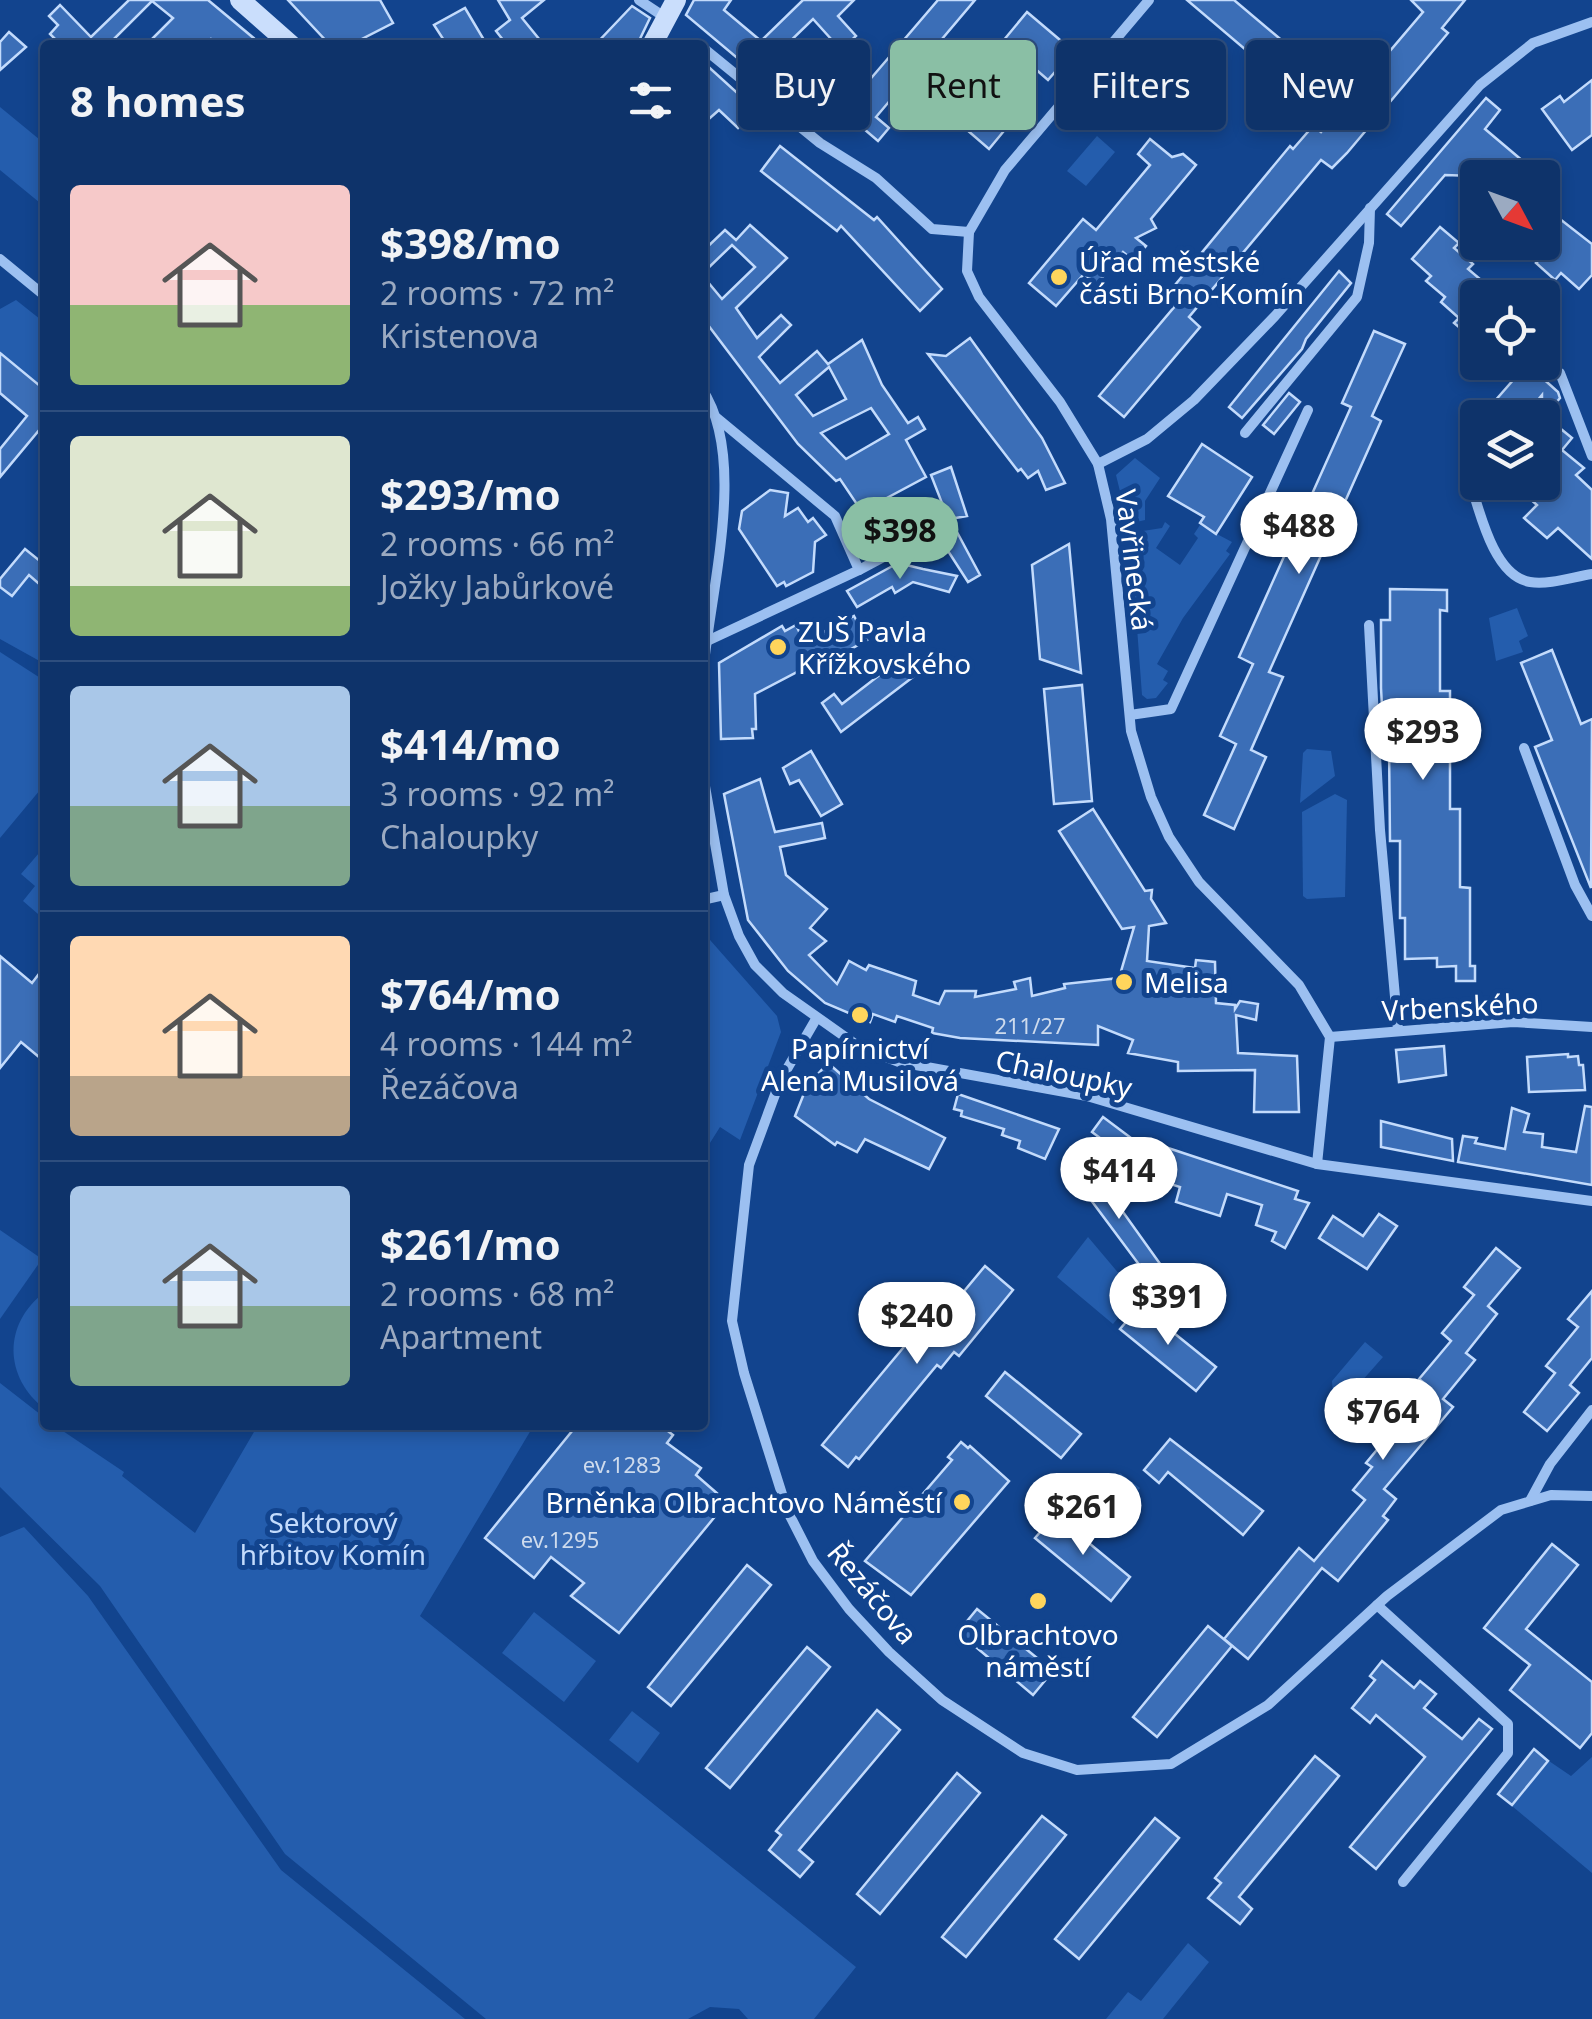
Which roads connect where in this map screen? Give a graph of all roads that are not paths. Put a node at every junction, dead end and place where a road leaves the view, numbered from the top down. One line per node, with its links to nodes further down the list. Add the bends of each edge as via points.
1 (240, 0): 6 (street)
2 (639, 0): 4 (street)
3 (1149, 0): 12 (street, via 1005,170)
4 (671, 9): 7 (street)
5 (1592, 22): 11 (street, via 1543,38 1506,62)
6 (285, 40)
7 (655, 40)
8 (708, 51): 9 (street)
9 (738, 76)
10 (805, 130): 12 (street, via 876,178 932,229)
11 (1370, 208): 19 (street, via 1357,297); 21 (street, via 1194,400 1148,438)
12 (969, 232): 21 (street, Vavřinecká, via 967,271 979,298 1060,402)
13 (0, 259): 14 (street)
14 (40, 292)
15 (1560, 373): 20 (street)
16 (708, 401): 18 (street)
17 (1308, 410): 29 (street, via 1171,709)
18 (717, 418): 24 (street, via 835,516); 26 (street, via 724,452 721,520)
19 (1245, 432)
20 (1592, 456)
21 (1098, 464): 29 (street, Vavřinecká, via 1111,519)
22 (1478, 500): 25 (street, via 1510,573 1526,582)
23 (889, 554): 24 (street)
24 (859, 570): 28 (street)
25 (1592, 574)
26 (708, 619)
27 (1369, 625): 37 (street)
28 (708, 641)
29 (1130, 715): 38 (street, Vavřinecká, via 1152,797 1190,870 1299,985)
30 (1524, 748): 34 (street)
31 (708, 804): 32 (street, Chaloupky)
32 (724, 896): 33 (street); 35 (street, Chaloupky, via 755,965)
33 (708, 899)
34 (1592, 916)
35 (816, 1019): 39 (street, Chaloupky, via 899,1062 1087,1096); 44 (street, Řezáčova, via 780,1080 750,1166 732,1321 792,1521 813,1561 889,1652 942,1700 1030,1757 1077,1770 1171,1764 1268,1704)
36 (1592, 1026): 37 (street, Vrbenského, via 1513,1022)
37 (1398, 1030): 38 (street, Vrbenského)
38 (1330, 1038): 39 (street)
39 (1316, 1164): 40 (street, Chaloupky)
40 (1592, 1201)
41 (1592, 1410): 43 (street)
42 (1592, 1496): 43 (street, Řezáčova)
43 (1530, 1502): 44 (street, Řezáčova, via 1500,1510)
44 (1377, 1605): 45 (street, via 1508,1724 1508,1753)
45 (1403, 1882)

